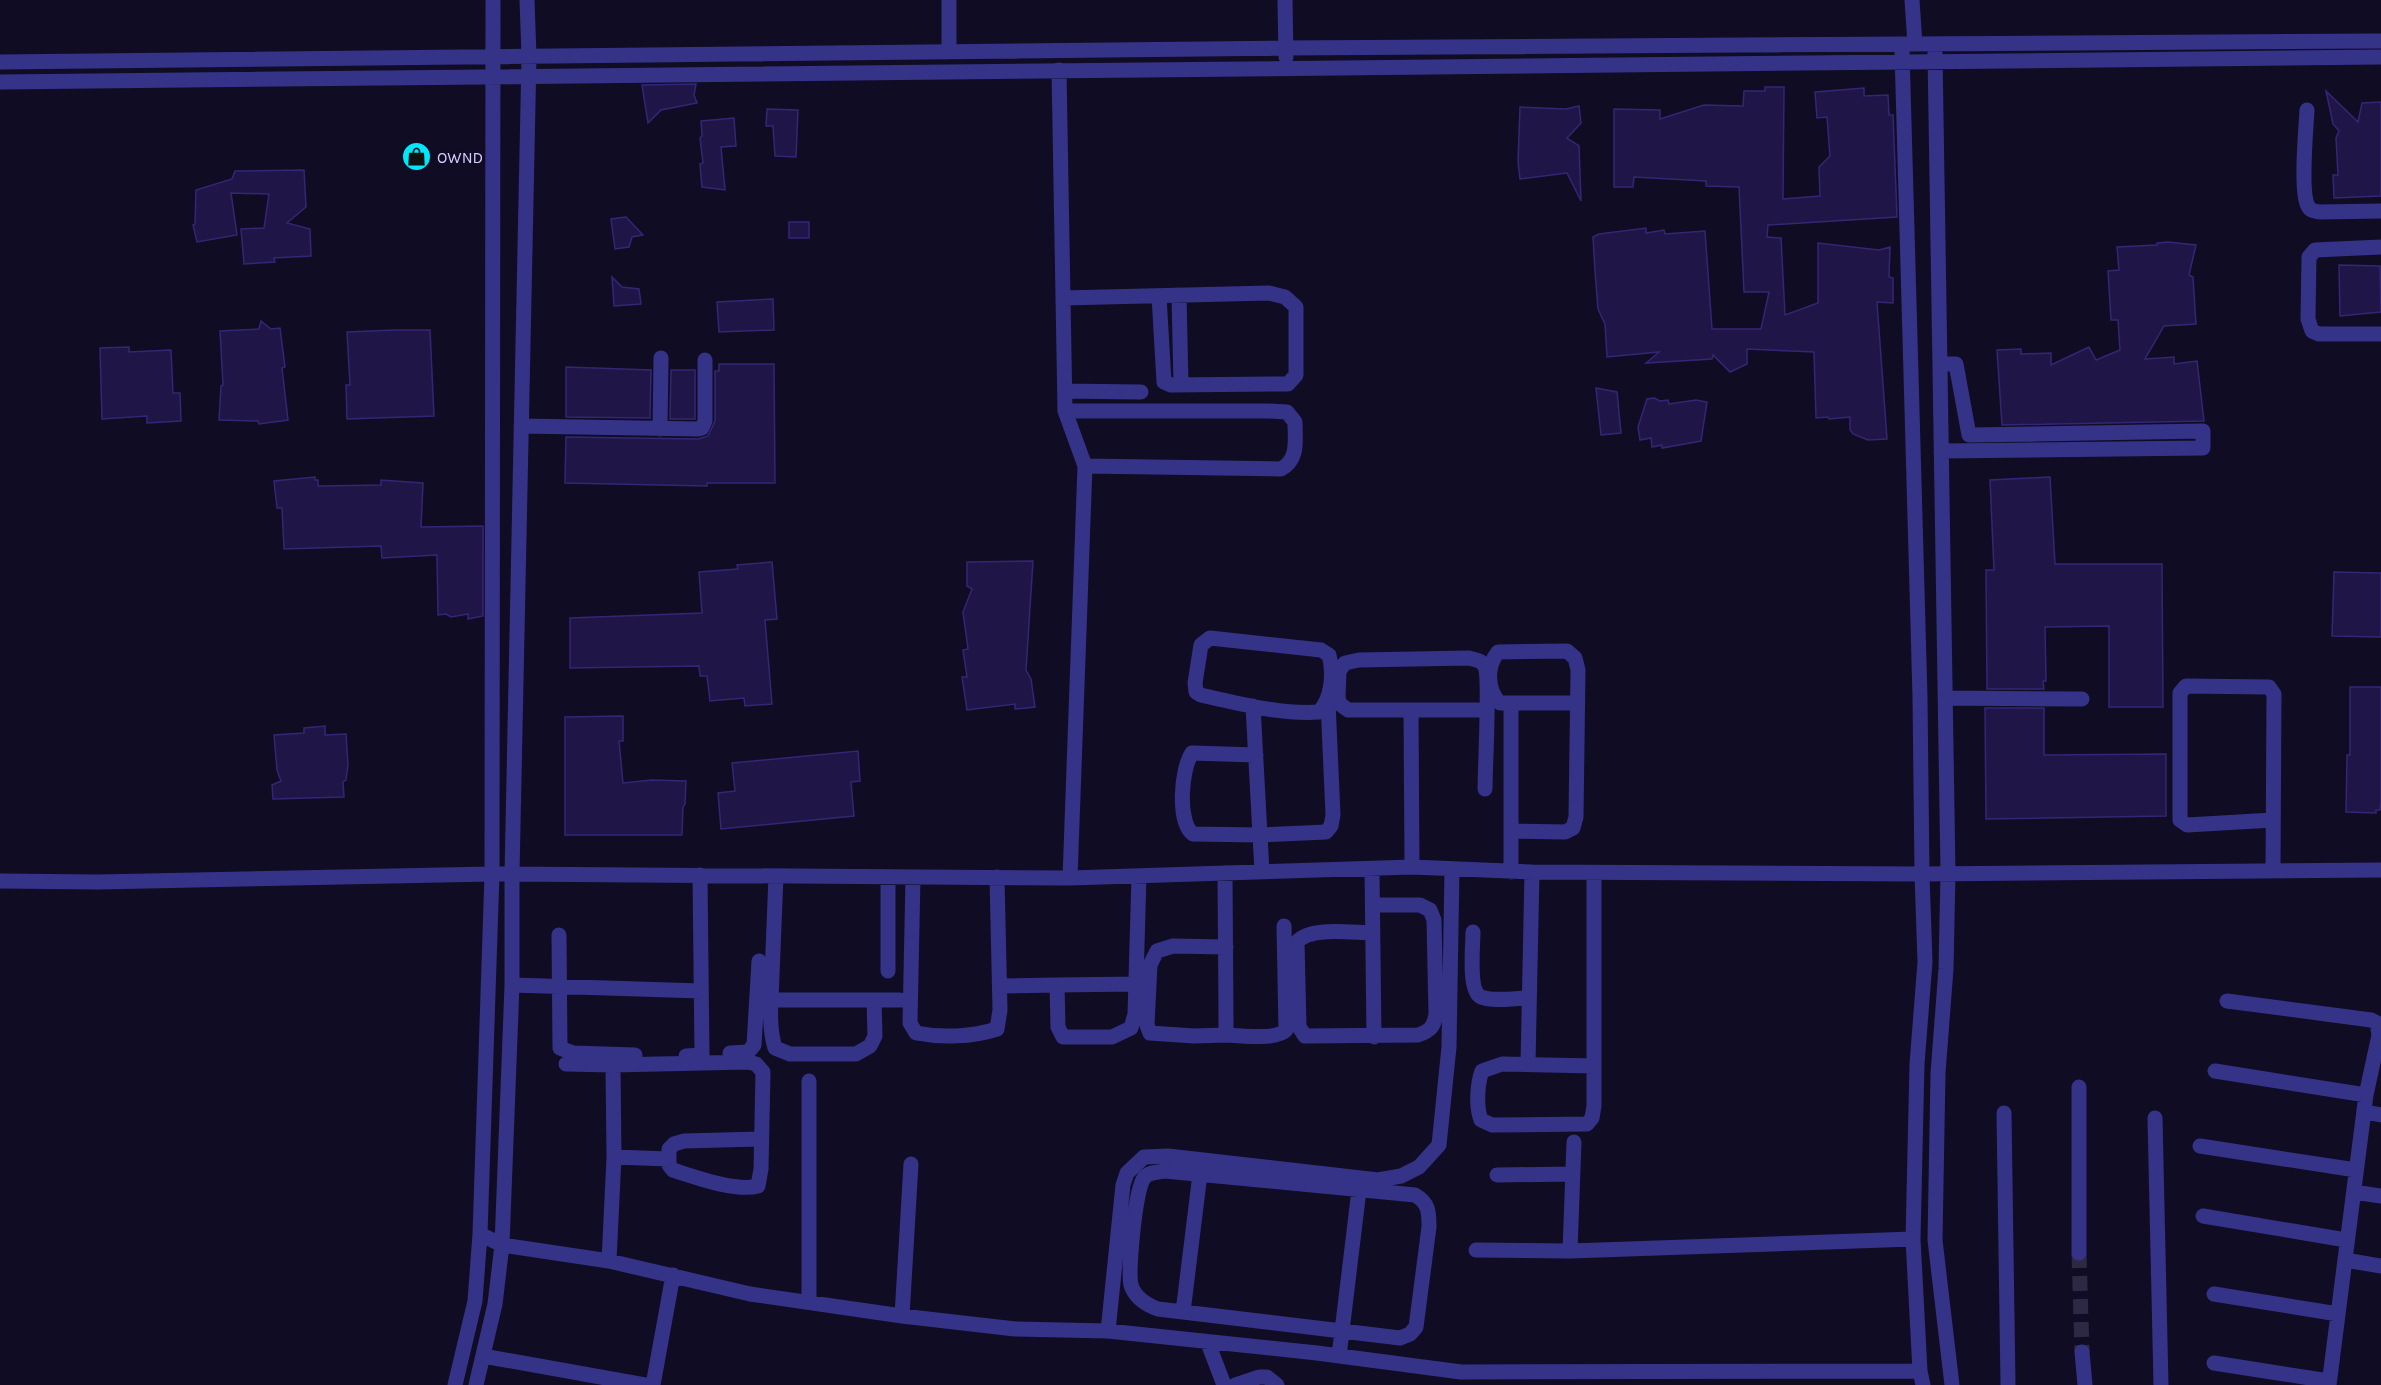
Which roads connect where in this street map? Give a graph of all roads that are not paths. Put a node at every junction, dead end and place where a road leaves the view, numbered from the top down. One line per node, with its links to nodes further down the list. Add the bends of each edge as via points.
1 (493, 0): 12 (street)
2 (527, 0): 11 (street)
3 (949, 0): 10 (street)
4 (1285, 0): 9 (street)
5 (1912, 0): 7 (street)
6 (2381, 41): 8 (street)
7 (1908, 44): 8 (street); 9 (street); 14 (street)
8 (1935, 44): 16 (street)
9 (1285, 48): 10 (street); 17 (street)
10 (949, 52): 11 (street)
11 (529, 56): 12 (street); 19 (street)
12 (494, 57): 15 (street); 20 (street)
13 (2381, 57): 16 (street)
14 (1902, 61): 16 (street); 17 (street); 68 (street)
15 (0, 62)
16 (1935, 62): 31 (street)
17 (1287, 68): 18 (street)
18 (1059, 70): 19 (street); 27 (street)
19 (528, 75): 20 (street); 36 (street)
20 (494, 76): 21 (street); 66 (street)
21 (0, 82)
22 (2307, 110): 23 (street, via 2308,207 2320,212)
23 (2381, 211)
24 (2381, 247): 28 (street, via 2315,250 2309,257 2308,308 2309,326 2319,334)
25 (1179, 295): 26 (street); 32 (street); 32 (street, via 1269,293 1285,297 1296,307 1296,375 1288,384)
26 (1159, 296): 27 (street); 32 (street, via 1164,382)
27 (1063, 298): 33 (street)
28 (2381, 334)
29 (661, 358): 37 (street)
30 (705, 360): 37 (street, via 702,428)
31 (1940, 364): 38 (street, via 1956,364); 39 (street)
32 (1181, 385)
33 (1065, 391): 34 (street); 35 (street)
34 (1141, 392)
35 (1065, 411): 41 (street); 41 (street, via 1268,411 1287,412 1295,422 1295,456 1281,469)
36 (521, 426): 37 (street); 67 (street)
37 (660, 429)
38 (1969, 435): 40 (street); 40 (street, via 2203,431 2203,448)
39 (1941, 451): 40 (street); 42 (street)
40 (1972, 451)
41 (1085, 466): 75 (street)
42 (1945, 698): 43 (street); 65 (street)
43 (2082, 699)
44 (1328, 702): 47 (street, via 1319,712 1309,713); 47 (street, via 1332,664 1329,655 1321,650 1210,638 1201,645 1196,692); 54 (street, via 1331,826 1326,831)
45 (1511, 703): 46 (street); 46 (street, via 1500,703 1490,688 1492,660 1498,652 1567,651 1575,658 1578,670); 53 (street)
46 (1577, 703): 53 (street, via 1573,828 1565,832)
47 (1253, 706): 50 (street)
48 (1411, 710): 49 (street); 49 (street, via 1348,710 1338,698 1339,671 1345,663 1359,660 1481,661 1486,669); 55 (street)
49 (1486, 710): 51 (street)
50 (1256, 755): 54 (street); 54 (street, via 1192,753 1184,777 1184,819 1193,834)
51 (1485, 789)
52 (2273, 820): 52 (street, via 2187,825 2180,820 2180,693 2186,687 2269,687 2274,694); 59 (street)
53 (1511, 831): 61 (street)
54 (1260, 835): 60 (street)
55 (1412, 867): 56 (street); 57 (street)
56 (1372, 869): 60 (street); 77 (street)
57 (1452, 869): 61 (street); 143 (street, via 1449,1047 1439,1145 1419,1167 1401,1176 1378,1180 1168,1156 1144,1157 1127,1173 1123,1185)
58 (2381, 870): 59 (street)
59 (2273, 871): 65 (street)
60 (1262, 872): 63 (street)
61 (1511, 872): 62 (street)
62 (1532, 872): 64 (street); 91 (street)
63 (1225, 873): 71 (street); 82 (street)
64 (1594, 873): 68 (street); 103 (street)
65 (1948, 873): 68 (street); 162 (street, via 1935,1240)
66 (492, 874): 67 (street); 76 (street); 126 (street)
67 (513, 874): 69 (street); 86 (street)
68 (1922, 874): 127 (street, via 1925,962 1917,1064)
69 (700, 875): 70 (street); 90 (street)
70 (776, 876): 72 (street); 92 (street)
71 (1139, 876): 75 (street); 85 (street)
72 (888, 877): 73 (street); 84 (street)
73 (913, 877): 74 (street); 89 (street, via 910,1023 916,1033 979,1035 997,1029)
74 (997, 877): 75 (street); 89 (street)
75 (1070, 878)
76 (0, 881)
77 (1373, 906): 80 (street); 97 (street, via 1420,905 1430,910 1434,920 1436,1014 1434,1025 1427,1032)
78 (1284, 926): 96 (street, via 1286,1030 1274,1036)
79 (1473, 932): 91 (street, via 1476,994 1483,998)
80 (1373, 933): 97 (street); 97 (street, via 1314,932 1297,942 1297,953 1299,1027 1305,1036)
81 (559, 935): 88 (street)
82 (1226, 947): 96 (street); 96 (street, via 1173,946 1157,951 1150,964 1147,1025 1150,1033 1163,1035)
83 (759, 961): 99 (street, via 754,1045 748,1052)
84 (888, 971)
85 (1136, 984): 87 (street); 87 (street, via 1131,1028 1112,1037 1063,1037 1058,1027)
86 (512, 985): 88 (street); 129 (street)
87 (1057, 985): 89 (street)
88 (559, 986): 90 (street); 99 (street, via 560,1048 573,1053)
89 (1000, 986)
90 (701, 991): 99 (street)
91 (1529, 998): 101 (street)
92 (771, 1000): 93 (street); 93 (street, via 775,1048 790,1054 856,1054 870,1046 875,1036)
93 (874, 1000): 94 (street)
94 (900, 1000)
95 (2227, 1001): 98 (street, via 2371,1020 2377,1023)
96 (1226, 1035)
97 (1374, 1036)
98 (2380, 1036): 107 (street)
99 (702, 1055)
100 (566, 1064): 102 (street)
101 (1528, 1064): 103 (street); 103 (street, via 1502,1064 1482,1071 1481,1120 1492,1125 1587,1124 1592,1118)
102 (613, 1065): 112 (street, via 756,1064 763,1072); 115 (street)
103 (1594, 1066)
104 (2215, 1071): 107 (street)
105 (809, 1081): 138 (street)
106 (2079, 1087): 132 (street)
107 (2366, 1095): 108 (street)
108 (2365, 1112): 110 (street); 118 (street)
109 (2004, 1113): 163 (street)
110 (2381, 1115)
111 (2155, 1118): 165 (street)
112 (760, 1139): 116 (street, via 684,1141 669,1149); 116 (street, via 758,1186 750,1188 673,1170)
113 (1574, 1142): 120 (street)
114 (2200, 1146): 118 (street)
115 (614, 1157): 116 (street); 134 (street)
116 (669, 1159)
117 (911, 1164): 141 (street)
118 (2356, 1170): 123 (street)
119 (1200, 1174): 122 (street); 139 (street); 139 (street, via 1165,1171 1144,1177 1129,1264 1131,1286 1137,1297 1148,1306)
120 (1573, 1174): 121 (street); 131 (street)
121 (1497, 1175)
122 (1359, 1190): 142 (street); 142 (street, via 1415,1195 1429,1210 1429,1227 1416,1327 1400,1338)
123 (2354, 1192): 124 (street); 128 (street)
124 (2381, 1197)
125 (2203, 1216): 128 (street)
126 (480, 1234): 129 (street); 155 (street, via 475,1301)
127 (1913, 1239): 131 (street); 150 (street)
128 (2346, 1240): 133 (street)
129 (502, 1245): 134 (street); 146 (street, via 495,1304)
130 (1476, 1250): 131 (street)
131 (1570, 1251)
132 (2079, 1253)
133 (2345, 1260): 135 (street); 140 (street)
134 (609, 1261): 136 (street)
135 (2381, 1266)
136 (674, 1275): 138 (street, via 750,1294); 158 (street)
137 (2214, 1294): 140 (street)
138 (809, 1301): 141 (street)
139 (1183, 1312): 142 (street)
140 (2337, 1314): 153 (street)
141 (902, 1316): 143 (street, via 1015,1329)
142 (1342, 1331): 147 (street)
143 (1108, 1332): 144 (street)
144 (1209, 1343): 147 (street); 159 (street)
145 (2082, 1352): 164 (street)
146 (483, 1356): 152 (street); 156 (street)
147 (1339, 1356): 151 (street)
148 (2214, 1363): 153 (street)
149 (1632, 1378): 150 (street); 151 (street)
150 (1922, 1378)
151 (1461, 1379)
152 (606, 1382): 154 (street)
153 (2329, 1383)
154 (625, 1384): 157 (street)
155 (455, 1385)
156 (476, 1385)
157 (645, 1385)
158 (652, 1385)
159 (1224, 1385)
160 (1235, 1385): 161 (street, via 1267,1377)
161 (1277, 1385)
162 (1952, 1385)
163 (2008, 1385)
164 (2085, 1385)
165 (2161, 1385)

